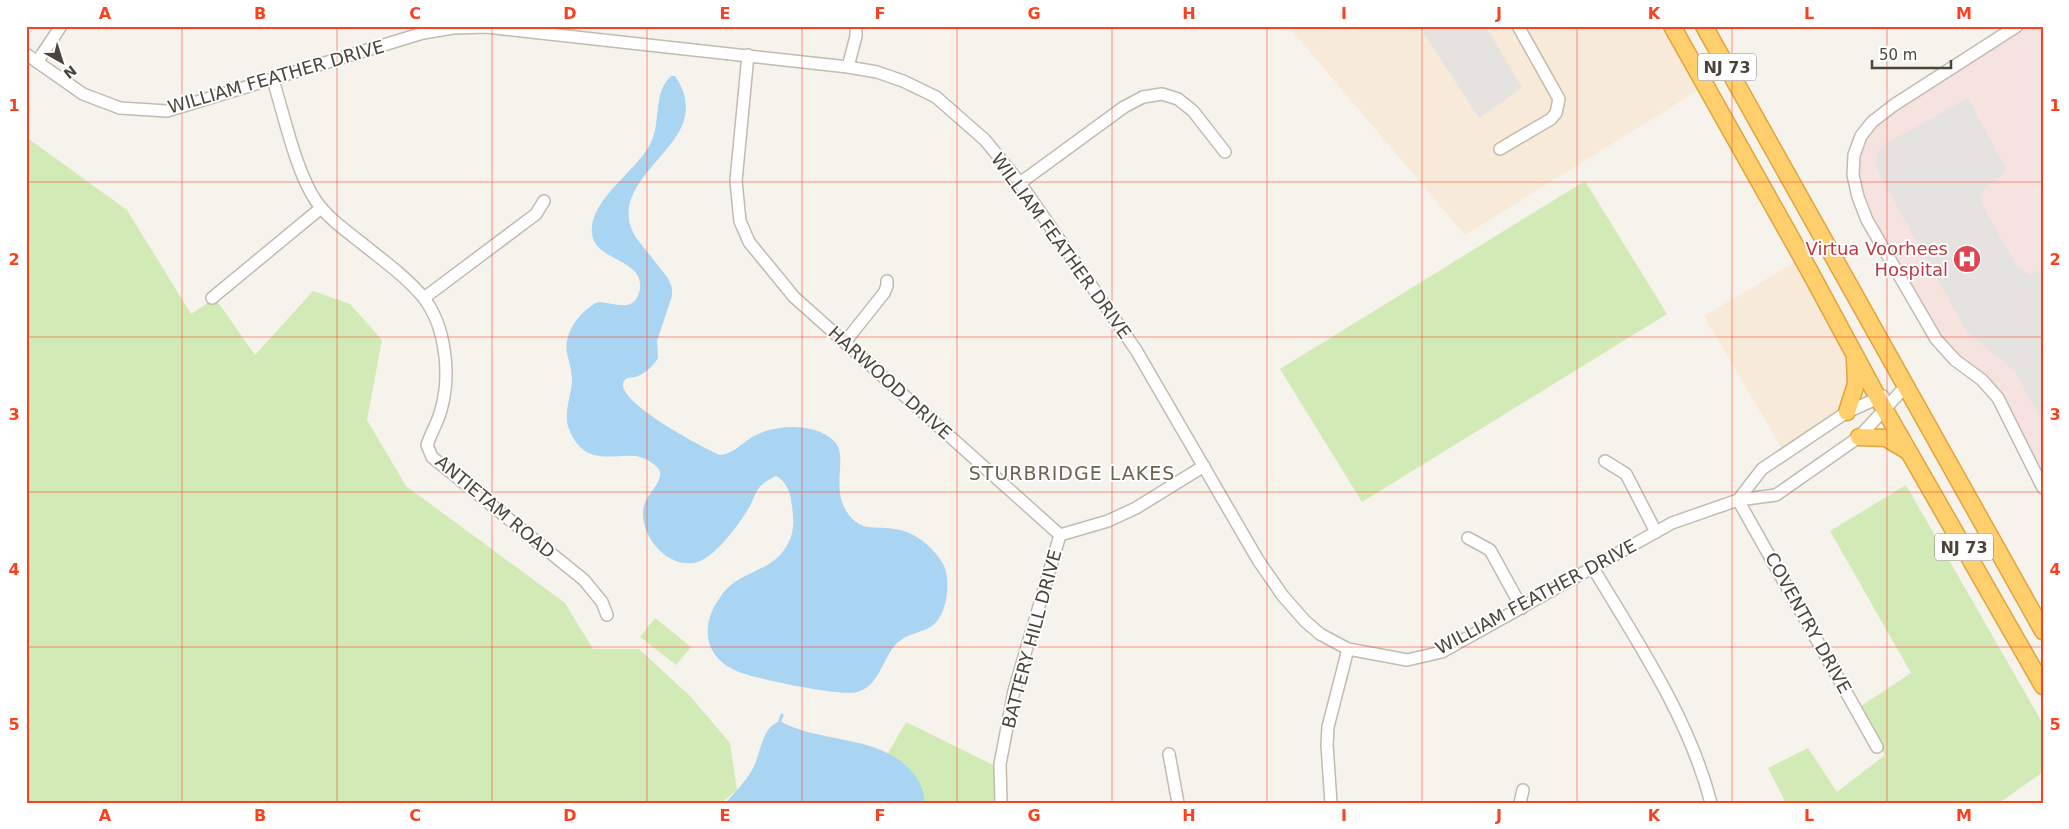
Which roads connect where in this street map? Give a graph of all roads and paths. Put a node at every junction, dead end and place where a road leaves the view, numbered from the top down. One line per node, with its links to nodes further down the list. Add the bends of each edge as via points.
1 (61, 26): 10 (street)
2 (856, 26): 11 (street)
3 (1518, 26): 13 (street, via 1558,100 1558,106 1551,118)
4 (1672, 26): 22 (highway, NJ 73)
5 (1704, 26): 23 (highway, NJ 73)
6 (2017, 26): 30 (street, via 1872,122 1861,136 1854,155 1852,175 1867,220 1936,339 1998,398)
7 (507, 28): 9 (street, WILLIAM FEATHER DRIVE); 12 (street, WILLIAM FEATHER DRIVE, via 453,28 423,33)
8 (26, 54): 10 (street, WILLIAM FEATHER DRIVE)
9 (748, 55): 11 (street, WILLIAM FEATHER DRIVE); 21 (street, HARWOOD DRIVE, via 736,181 740,221 749,242 794,297)
10 (36, 62): 12 (street, WILLIAM FEATHER DRIVE, via 84,94 120,108 138,110 167,110)
11 (848, 67): 15 (street, WILLIAM FEATHER DRIVE, via 878,72 936,97 984,140)
12 (273, 80): 17 (street, ANTIETAM ROAD, via 298,163 310,192)
13 (1500, 149)
14 (1224, 152): 15 (street, via 1193,111 1178,99 1162,94 1143,97 1124,107)
15 (1020, 183): 29 (street, WILLIAM FEATHER DRIVE, via 1136,350)
16 (544, 201): 20 (street, via 536,214)
17 (321, 208): 19 (street); 20 (street, ANTIETAM ROAD)
18 (887, 281): 21 (street, via 884,293)
19 (212, 298)
20 (424, 298): 37 (street, ANTIETAM ROAD, via 440,330 446,368 441,410 427,445 432,457 584,580 602,602)
21 (845, 342): 33 (street, HARWOOD DRIVE)
22 (1854, 355): 24 (highway, NJ 73); 25 (highway, via 1856,384)
23 (1906, 386): 24 (street, WILLIAM FEATHER DRIVE); 38 (highway, NJ 73)
24 (1881, 404): 25 (street, WILLIAM FEATHER DRIVE); 26 (street, WILLIAM FEATHER DRIVE); 27 (highway, NJ 73)
25 (1847, 412): 31 (street, WILLIAM FEATHER DRIVE, via 1762,469)
26 (1859, 437): 27 (highway, via 1886,438); 31 (street, WILLIAM FEATHER DRIVE, via 1776,495)
27 (1909, 452): 40 (highway, NJ 73)
28 (1605, 461): 32 (street, via 1626,474)
29 (1204, 466): 33 (street, via 1108,522); 39 (street, WILLIAM FEATHER DRIVE, via 1258,560 1283,596 1315,630)
30 (2043, 488)
31 (1738, 500): 32 (street, WILLIAM FEATHER DRIVE, via 1672,523); 41 (street, COVENTRY DRIVE)
32 (1656, 532): 35 (street, WILLIAM FEATHER DRIVE)
33 (1060, 535): 44 (street, BATTERY HILL DRIVE, via 1014,691 1000,764)
34 (1468, 538): 36 (street, via 1490,550)
35 (1593, 568): 36 (street, WILLIAM FEATHER DRIVE); 48 (street, via 1660,679 1700,765)
36 (1522, 608): 39 (street, WILLIAM FEATHER DRIVE, via 1442,652 1407,660)
37 (607, 615)
38 (2043, 631)
39 (1348, 649): 46 (street, via 1328,727 1326,746)
40 (2043, 686)
41 (1877, 747)
42 (1169, 754): 45 (street)
43 (1523, 790): 47 (street)
44 (1001, 803)
45 (1178, 803)
46 (1331, 803)
47 (1520, 803)
48 (1711, 803)

